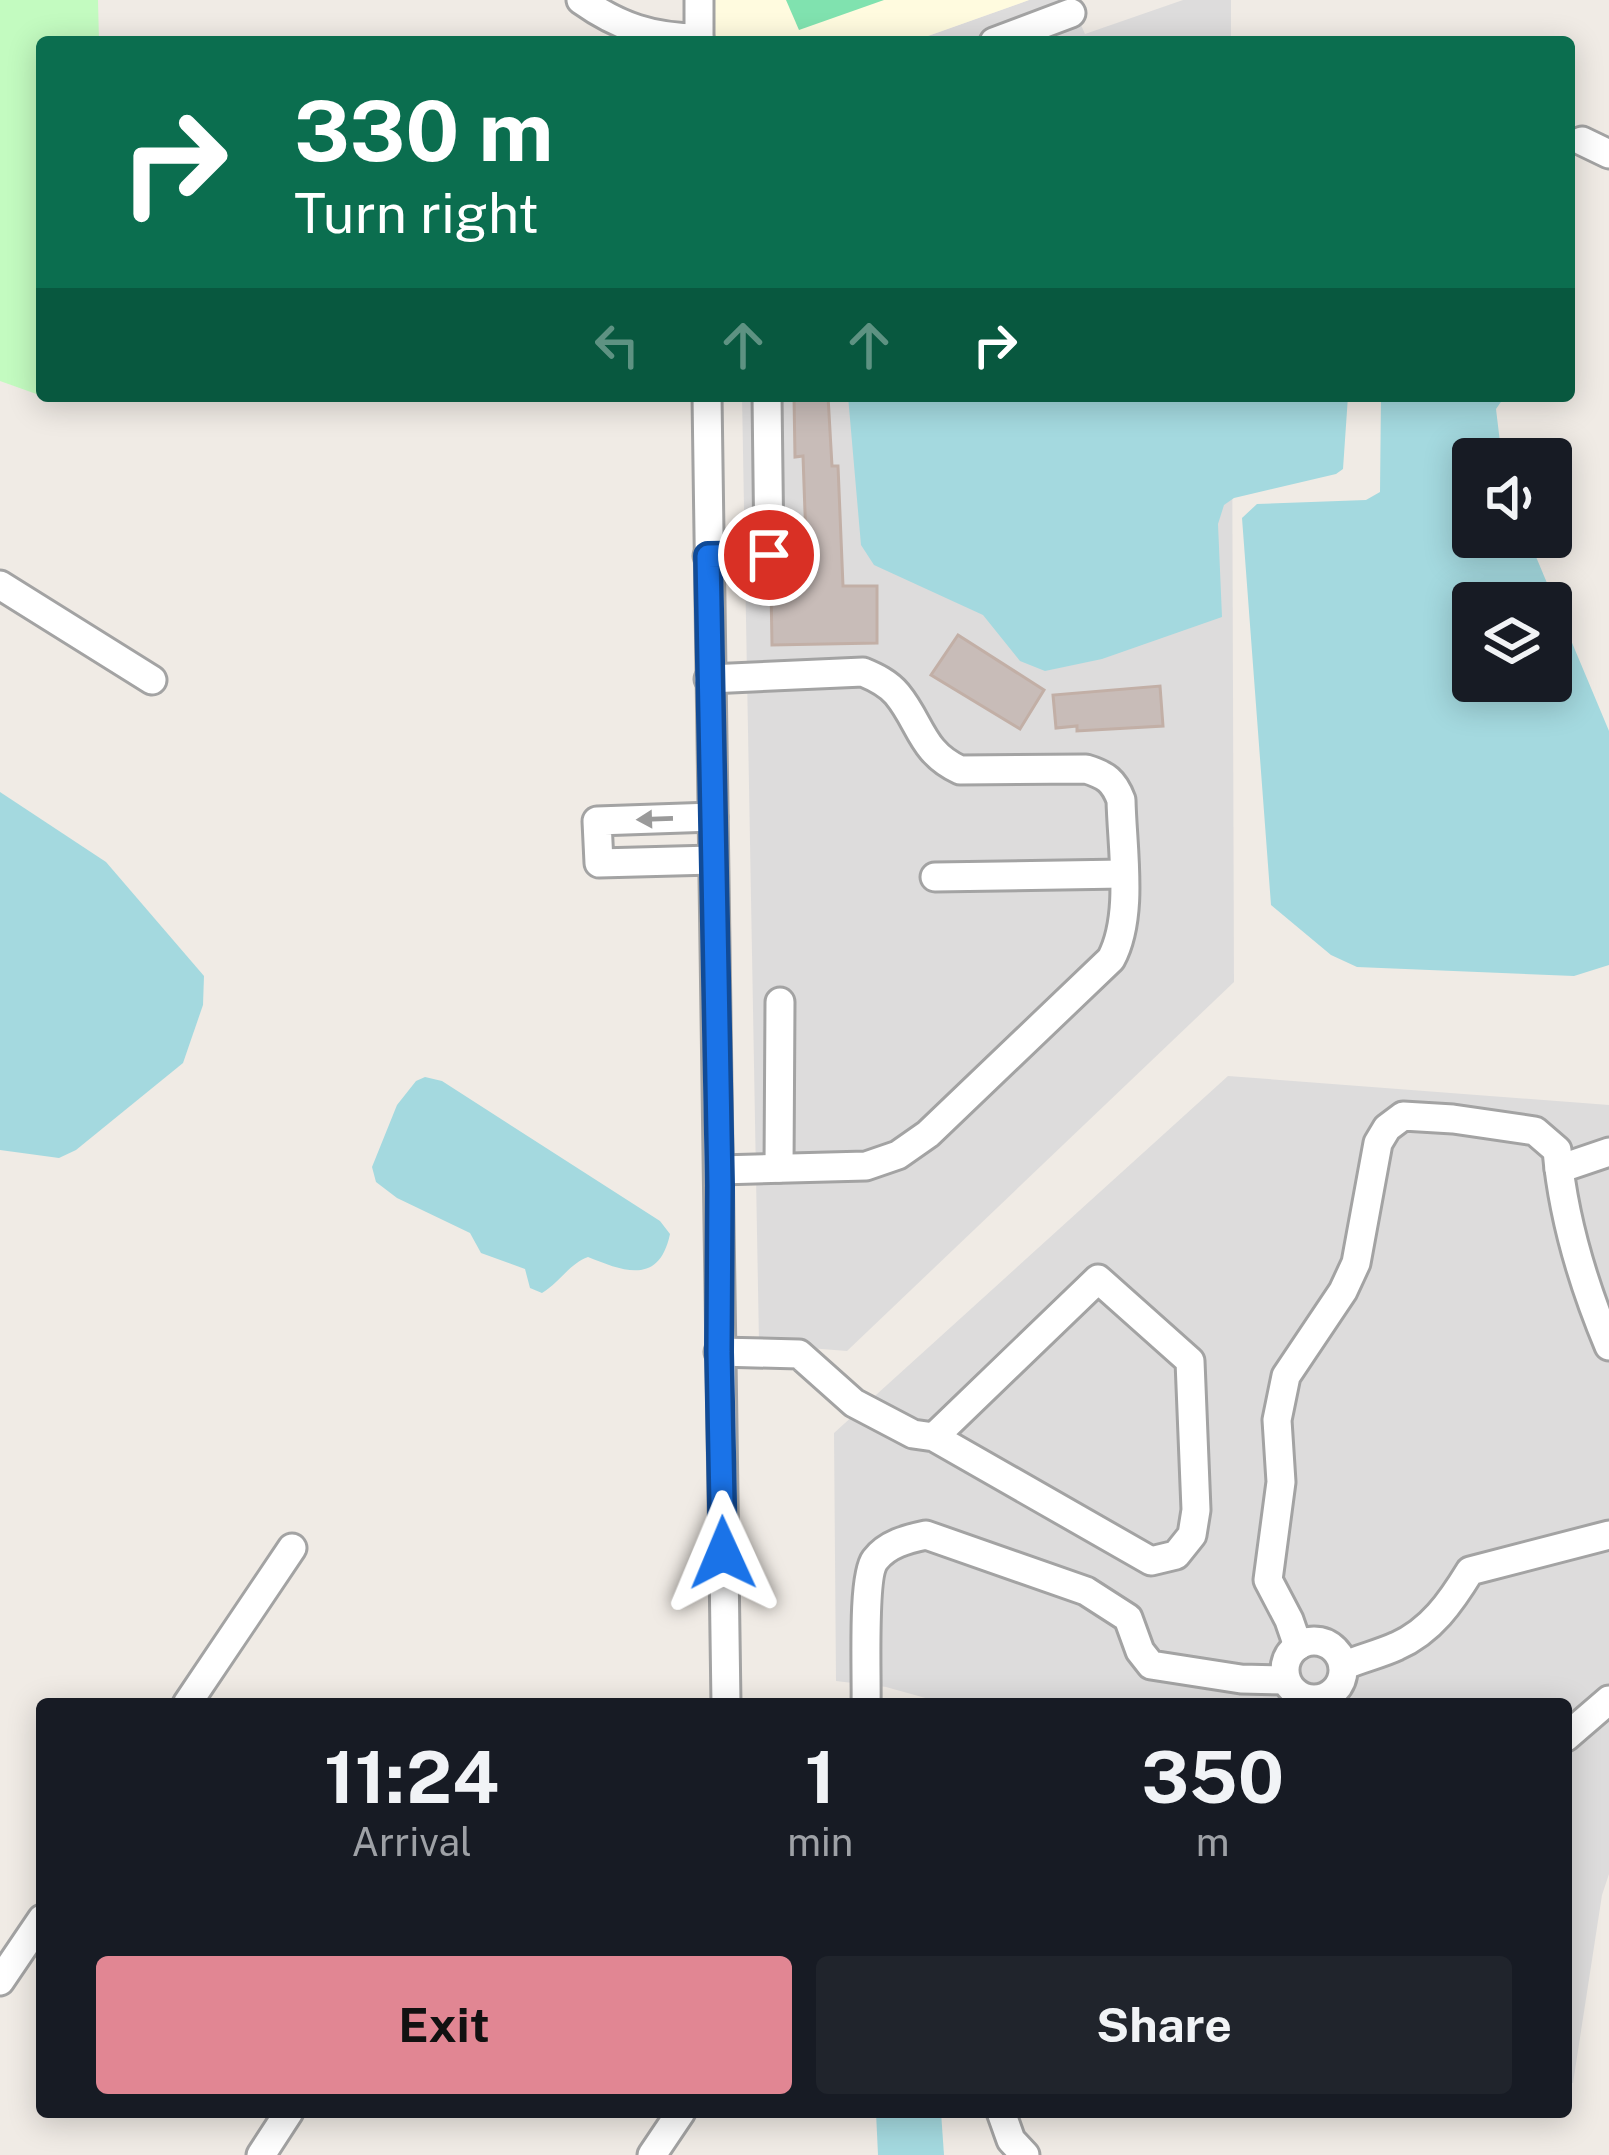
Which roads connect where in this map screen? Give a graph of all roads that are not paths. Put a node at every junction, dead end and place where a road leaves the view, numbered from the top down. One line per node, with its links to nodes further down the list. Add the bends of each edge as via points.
1 (581, 0): 4 (street)
2 (699, 0): 5 (street)
3 (1071, 13): 6 (street)
4 (657, 36)
5 (699, 36)
6 (1010, 36)
7 (1582, 141): 8 (street)
8 (1609, 154)
9 (707, 402): 11 (street)
10 (767, 402): 11 (street, via 769,555)
11 (708, 556): 13 (street)
12 (0, 585): 14 (street)
13 (710, 679): 15 (street); 17 (street, via 863,672 897,694 930,749 960,770 1103,774 1120,800)
14 (152, 680)
15 (713, 817): 16 (street); 16 (street, one-way to 16, via 597,820 599,863)
16 (713, 860): 23 (street)
17 (1123, 874): 18 (street); 21 (street, via 1124,915 1111,958 928,1134 866,1166)
18 (934, 877)
19 (780, 1002): 21 (street)
20 (1609, 1152): 22 (street)
21 (779, 1168): 23 (street)
22 (1559, 1169): 24 (street); 29 (street, via 1558,1150 1534,1131 1453,1119 1403,1116 1378,1144 1356,1263 1286,1376 1277,1420 1281,1482 1268,1580)
23 (720, 1170): 25 (street)
24 (1609, 1346)
25 (719, 1352): 26 (street, via 800,1354 854,1403); 33 (street)
26 (934, 1437): 26 (street, via 1098,1279 1190,1361 1192,1535 1176,1555 1151,1561)
27 (1609, 1534): 30 (street, via 1470,1571 1430,1625)
28 (292, 1548): 32 (street)
29 (1298, 1646): 30 (street, via 1326,1643); 31 (street, via 1286,1661)
30 (1343, 1666): 36 (street)
31 (1286, 1680): 34 (street, via 1151,1665 1128,1618 1086,1591 926,1535 901,1540 874,1561 866,1584); 35 (street)
32 (191, 1698)
33 (726, 1698)
34 (866, 1698)
35 (1307, 1698)
36 (1327, 1698)
37 (1609, 1700): 38 (street)
38 (1572, 1732)
39 (36, 1927): 40 (street)
40 (0, 1981)
41 (285, 2118): 44 (street)
42 (678, 2118): 45 (street)
43 (1003, 2118): 46 (street)
44 (261, 2155)
45 (652, 2155)
46 (1025, 2155)

